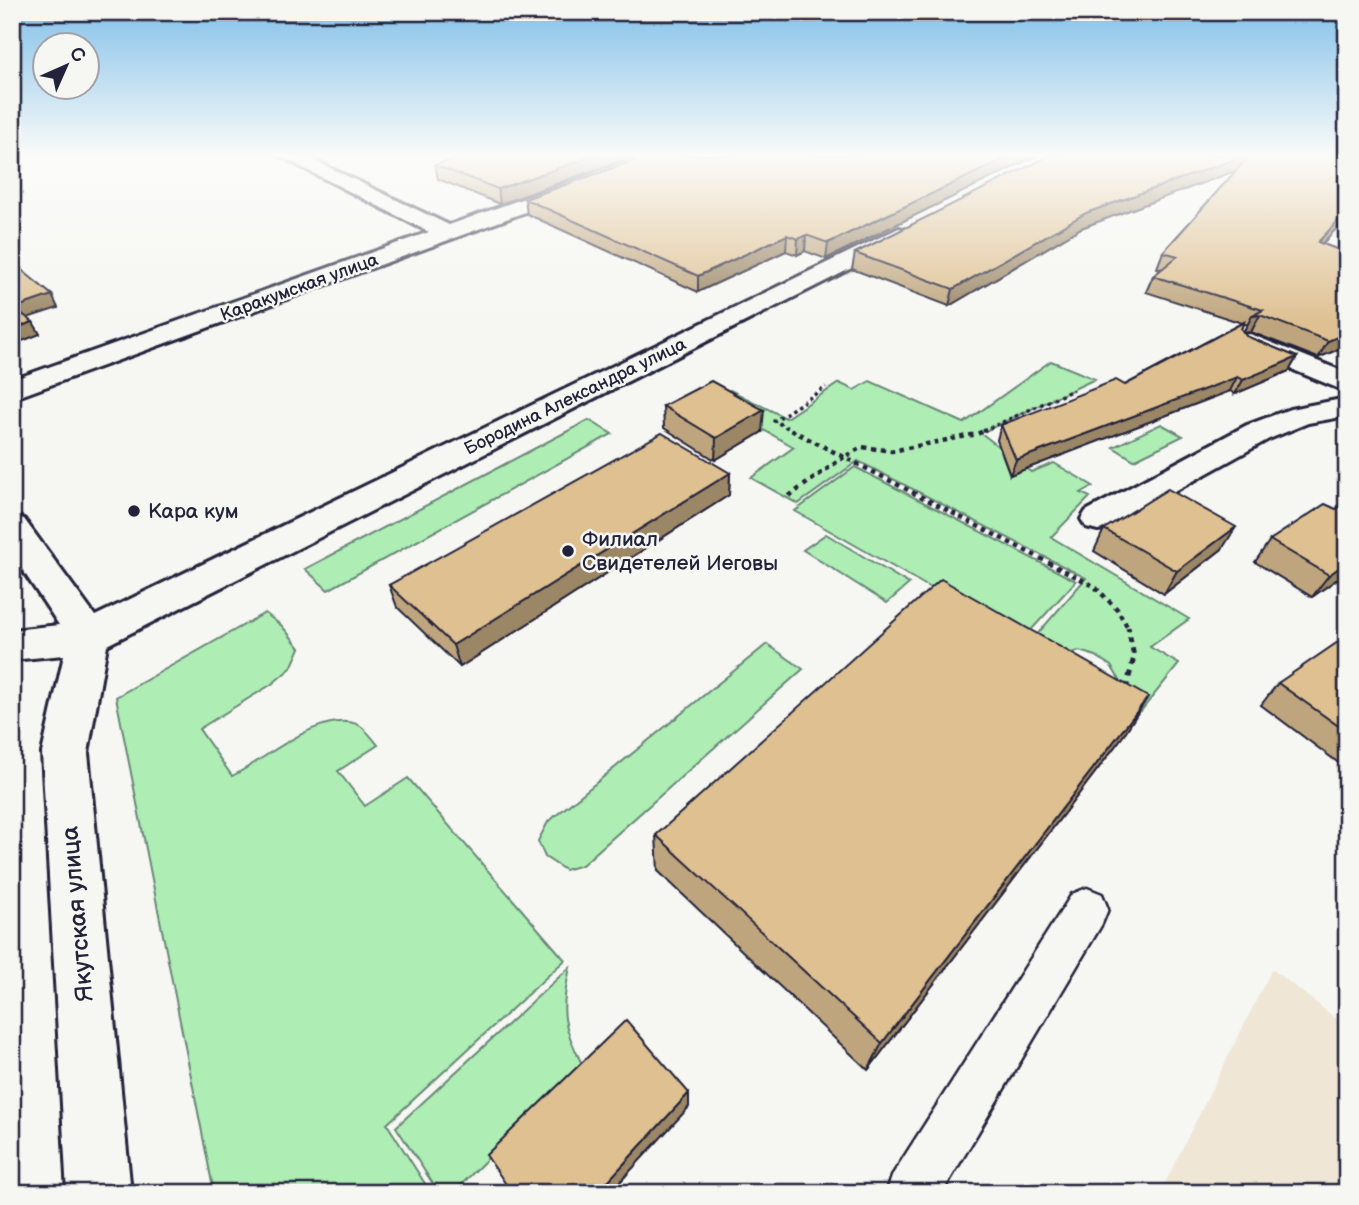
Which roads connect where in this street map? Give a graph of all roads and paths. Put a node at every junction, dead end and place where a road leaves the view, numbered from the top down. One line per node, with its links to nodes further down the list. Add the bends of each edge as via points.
1 (403, 211): 4 (street)
2 (508, 211): 4 (street, Каракумская улица)
3 (923, 223): 15 (street, Бородина Александра улица)
4 (448, 233): 8 (street, Каракумская улица)
5 (1250, 342): 6 (street)
6 (1347, 383)
7 (826, 387): 11 (path, via 774,421)
8 (12, 390)
9 (1073, 390): 11 (path, via 977,434 892,451 862,447)
10 (1347, 407): 13 (street, via 1301,415 1258,432)
11 (844, 457): 12 (path); 17 (path, via 1094,586 1119,609 1135,646 1135,665)
12 (789, 496)
13 (1098, 519)
14 (12, 527): 15 (street)
15 (88, 637): 16 (street); 19 (street, Якутская улица, via 65,753)
16 (12, 645)
17 (1126, 689)
18 (1087, 909): 20 (lane)
19 (99, 1193)
20 (912, 1193)

